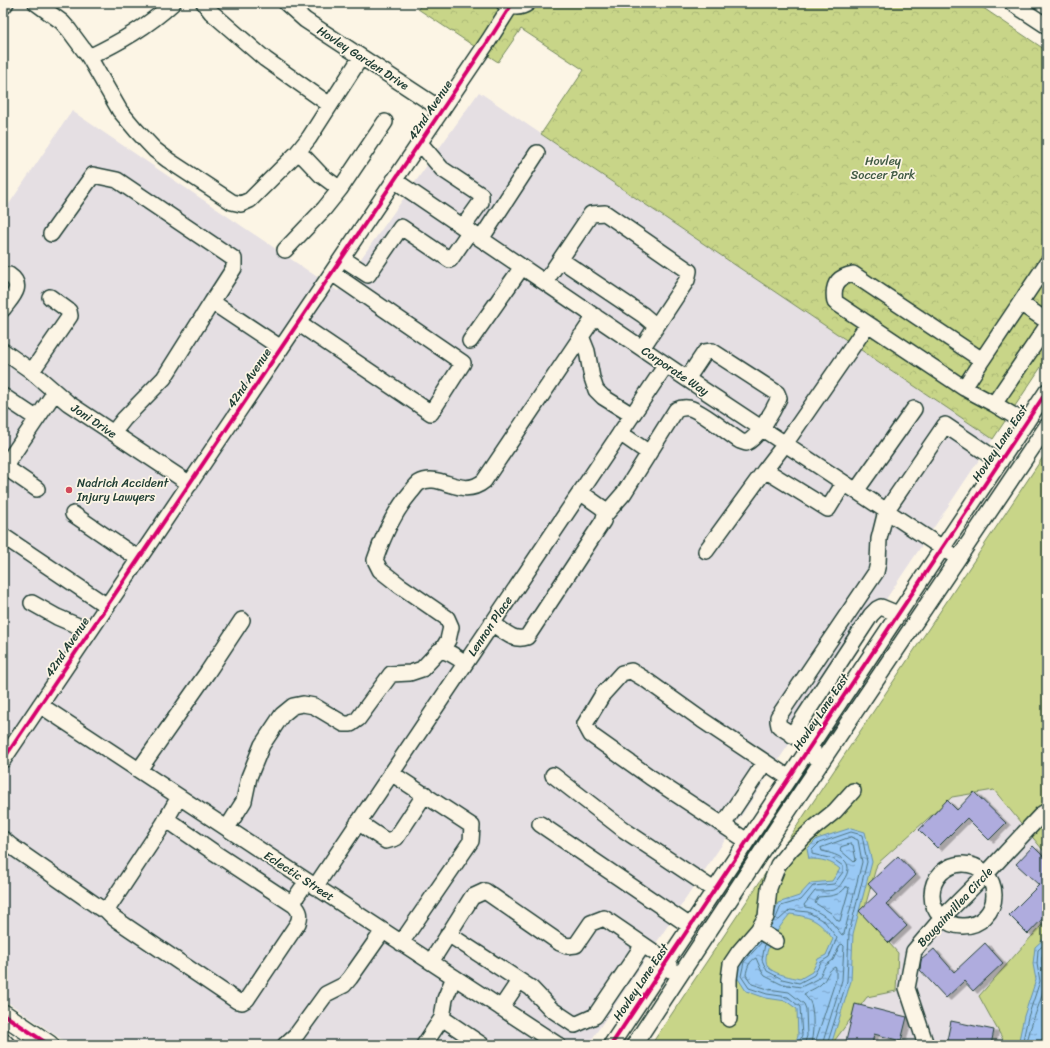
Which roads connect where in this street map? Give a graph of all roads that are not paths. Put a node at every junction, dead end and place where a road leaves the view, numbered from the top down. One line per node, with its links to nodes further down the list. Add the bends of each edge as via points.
1 (6, 3): 9 (street)
2 (36, 3): 11 (street, via 62,22)
3 (172, 3): 11 (street, via 135,33)
4 (204, 3): 13 (street, via 265,59)
5 (286, 3): 12 (street, Hovley Garden Drive, via 305,20)
6 (528, 3): 8 (street, via 516,8)
7 (1012, 3): 10 (street)
8 (507, 5): 14 (street, 42nd Avenue, via 489,40)
9 (3, 7)
10 (1047, 26)
11 (89, 57): 17 (street, via 120,111 136,130 168,160 232,202 241,204 250,200)
12 (361, 57): 13 (street); 14 (street, Hovley Garden Drive)
13 (330, 105): 17 (street)
14 (442, 110): 16 (street, 42nd Avenue)
15 (385, 122): 20 (street)
16 (420, 142): 19 (street, 42nd Avenue); 21 (street, via 442,169 481,195)
17 (297, 153): 20 (street)
18 (537, 153): 21 (street)
19 (394, 180): 21 (street, Corporate Way); 24 (street, 42nd Avenue)
20 (340, 190): 23 (street)
21 (471, 232): 24 (street, via 450,260 401,227 368,275); 27 (street, Corporate Way)
22 (51, 234): 32 (street, via 93,175 117,180 234,259 234,268)
23 (285, 250)
24 (342, 258): 28 (street, 42nd Avenue)
25 (561, 260): 30 (street); 39 (street); 39 (street, via 592,214 605,213 689,271 687,280)
26 (1047, 263): 33 (street)
27 (522, 267): 30 (street, Corporate Way); 42 (street)
28 (332, 274): 37 (street, 42nd Avenue); 37 (street, via 463,363 431,413)
29 (9, 275): 34 (street, via 15,279 16,290)
30 (544, 282): 35 (street, Corporate Way)
31 (50, 297): 48 (street, via 69,311 70,316)
32 (212, 302): 43 (street); 61 (street, via 164,378)
33 (1020, 303): 36 (street); 46 (street)
34 (3, 309)
35 (595, 316): 41 (street); 44 (street, Corporate Way)
36 (1047, 321)
37 (298, 323): 43 (street, 42nd Avenue)
38 (868, 324): 46 (street, via 835,302 833,293 836,283 844,275 853,274); 50 (street); 63 (street)
39 (656, 326): 44 (street)
40 (1047, 326): 54 (street)
41 (581, 336): 56 (street, via 596,390); 87 (street, via 484,481 467,489 436,481 418,483 383,538 375,560 380,570 447,618 452,627)
42 (470, 341)
43 (281, 348): 69 (street, 42nd Avenue)
44 (642, 348): 47 (street, Corporate Way)
45 (3, 352): 48 (street, Joni Drive)
46 (982, 360): 50 (street)
47 (666, 364): 49 (street, Corporate Way); 56 (street, Lennon Place)
48 (32, 371): 52 (street, Joni Drive)
49 (687, 379): 60 (street, Corporate Way); 60 (street, via 705,352 712,351 777,393 779,398)
50 (964, 388): 54 (street)
51 (1047, 391): 58 (street, Hovley Lane East)
52 (55, 392): 57 (street); 61 (street, Joni Drive)
53 (3, 396): 57 (street)
54 (994, 404): 58 (street)
55 (914, 409): 70 (street)
56 (632, 415): 62 (street, Lennon Place)
57 (36, 418): 64 (street)
58 (1026, 423): 66 (street, Hovley Lane East)
59 (1047, 426): 80 (street)
60 (760, 428): 63 (street, Corporate Way); 65 (street, via 751,441 746,443 697,412 682,408 676,410)
61 (113, 433): 69 (street, Joni Drive)
62 (620, 433): 65 (street); 72 (street, Lennon Place)
63 (785, 444): 68 (street); 70 (street, Corporate Way)
64 (9, 449): 67 (street)
65 (649, 453): 75 (street, via 624,493)
66 (1000, 462): 73 (street, via 945,425); 77 (street, Hovley Lane East)
67 (4, 468): 71 (street)
68 (765, 470): 70 (street, via 828,509); 78 (street)
69 (190, 484): 79 (street, 42nd Avenue)
70 (850, 487): 73 (street, Corporate Way)
71 (37, 488)
72 (580, 492): 75 (street, via 604,509); 85 (street, Lennon Place)
73 (886, 511): 77 (street, Corporate Way); 90 (street, via 879,539 876,572 778,718 779,726)
74 (73, 514): 79 (street)
75 (605, 515): 85 (street, via 527,637 520,639 509,635)
76 (3, 536): 82 (street)
77 (942, 548): 80 (street, Corporate Way); 83 (street, Hovley Lane East)
78 (706, 551)
79 (139, 559): 82 (street, 42nd Avenue)
80 (958, 559): 103 (street)
81 (32, 603): 86 (street)
82 (107, 606): 86 (street, 42nd Avenue)
83 (898, 614): 90 (street, via 881,607 871,615); 91 (street, Hovley Lane East)
84 (242, 620): 94 (street)
85 (492, 623): 88 (street, Lennon Place)
86 (90, 631): 89 (street, 42nd Avenue)
87 (442, 650): 88 (street); 107 (street, via 422,669 410,673 390,674 358,719 351,724 344,724 314,706 303,704 293,706 282,715 262,745 249,777 244,801)
88 (465, 663): 95 (street, Lennon Place)
89 (40, 704): 92 (street, 42nd Avenue); 94 (street, Eclectic Street)
90 (792, 735): 91 (street)
91 (810, 746): 97 (street, Hovley Lane East); 103 (street, via 814,753 812,759)
92 (3, 760)
93 (765, 762): 97 (street); 106 (street); 106 (street, via 631,671 622,673 603,694 585,724 591,735)
94 (139, 770): 100 (street, Eclectic Street)
95 (392, 773): 99 (street); 104 (street, Lennon Place)
96 (553, 775): 112 (street, via 624,830)
97 (789, 778): 109 (street, Hovley Lane East)
98 (853, 791): 117 (street, via 835,811 791,849 778,865 769,888 766,917)
99 (424, 794): 104 (street, via 396,838 386,841); 121 (street, via 472,826 471,841)
100 (179, 797): 102 (street); 107 (street, Eclectic Street)
101 (1047, 811): 110 (street, Bougainvillea Circle)
102 (166, 819): 113 (street); 114 (street, via 110,905)
103 (781, 821): 131 (street)
104 (358, 822): 111 (street, Lennon Place)
105 (540, 824): 116 (street)
106 (723, 825): 109 (street)
107 (227, 828): 111 (street, Eclectic Street)
108 (3, 839): 114 (street, via 100,908)
109 (747, 841): 112 (street, Hovley Lane East)
110 (986, 874): 115 (street, Bougainvillea Circle); 115 (street, via 994,896 991,910 985,917 973,924 959,926); 115 (street, via 972,866 964,865 941,874 936,880 932,896 937,912)
111 (311, 884): 113 (street, Lennon Place, via 296,897); 118 (street, Eclectic Street)
112 (714, 890): 116 (street, Hovley Lane East)
113 (294, 905): 114 (street, via 299,910 298,923 247,999 242,1002 114,918)
114 (104, 908)
115 (942, 918): 139 (street, Bougainvillea Circle, via 914,951 907,988)
116 (690, 926): 123 (street, Hovley Lane East)
117 (758, 930): 120 (street); 130 (street, via 732,964 729,978)
118 (383, 931): 121 (street, Eclectic Street); 132 (street, via 350,978 344,985 326,994)
119 (448, 934): 122 (street, via 472,896 485,891 567,946 576,945 591,923 604,918); 124 (street); 126 (street)
120 (776, 941)
121 (401, 943): 124 (street, Eclectic Street)
122 (643, 945): 123 (street); 126 (street, via 595,1016 575,1025 551,1009 531,988)
123 (667, 961): 131 (street, via 670,965 668,977); 137 (street, Hovley Lane East)
124 (431, 962): 125 (street, Eclectic Street)
125 (454, 977): 127 (street, Eclectic Street); 129 (street, via 445,999)
126 (519, 981): 127 (street)
127 (501, 1008): 136 (street, Eclectic Street)
128 (3, 1014): 133 (main road)
129 (442, 1018): 134 (street); 135 (street)
130 (729, 1019)
131 (648, 1025): 138 (street)
132 (291, 1043)
133 (49, 1045)
134 (424, 1045)
135 (482, 1045)
136 (558, 1045)
137 (611, 1045)
138 (634, 1045)
139 (926, 1045)

